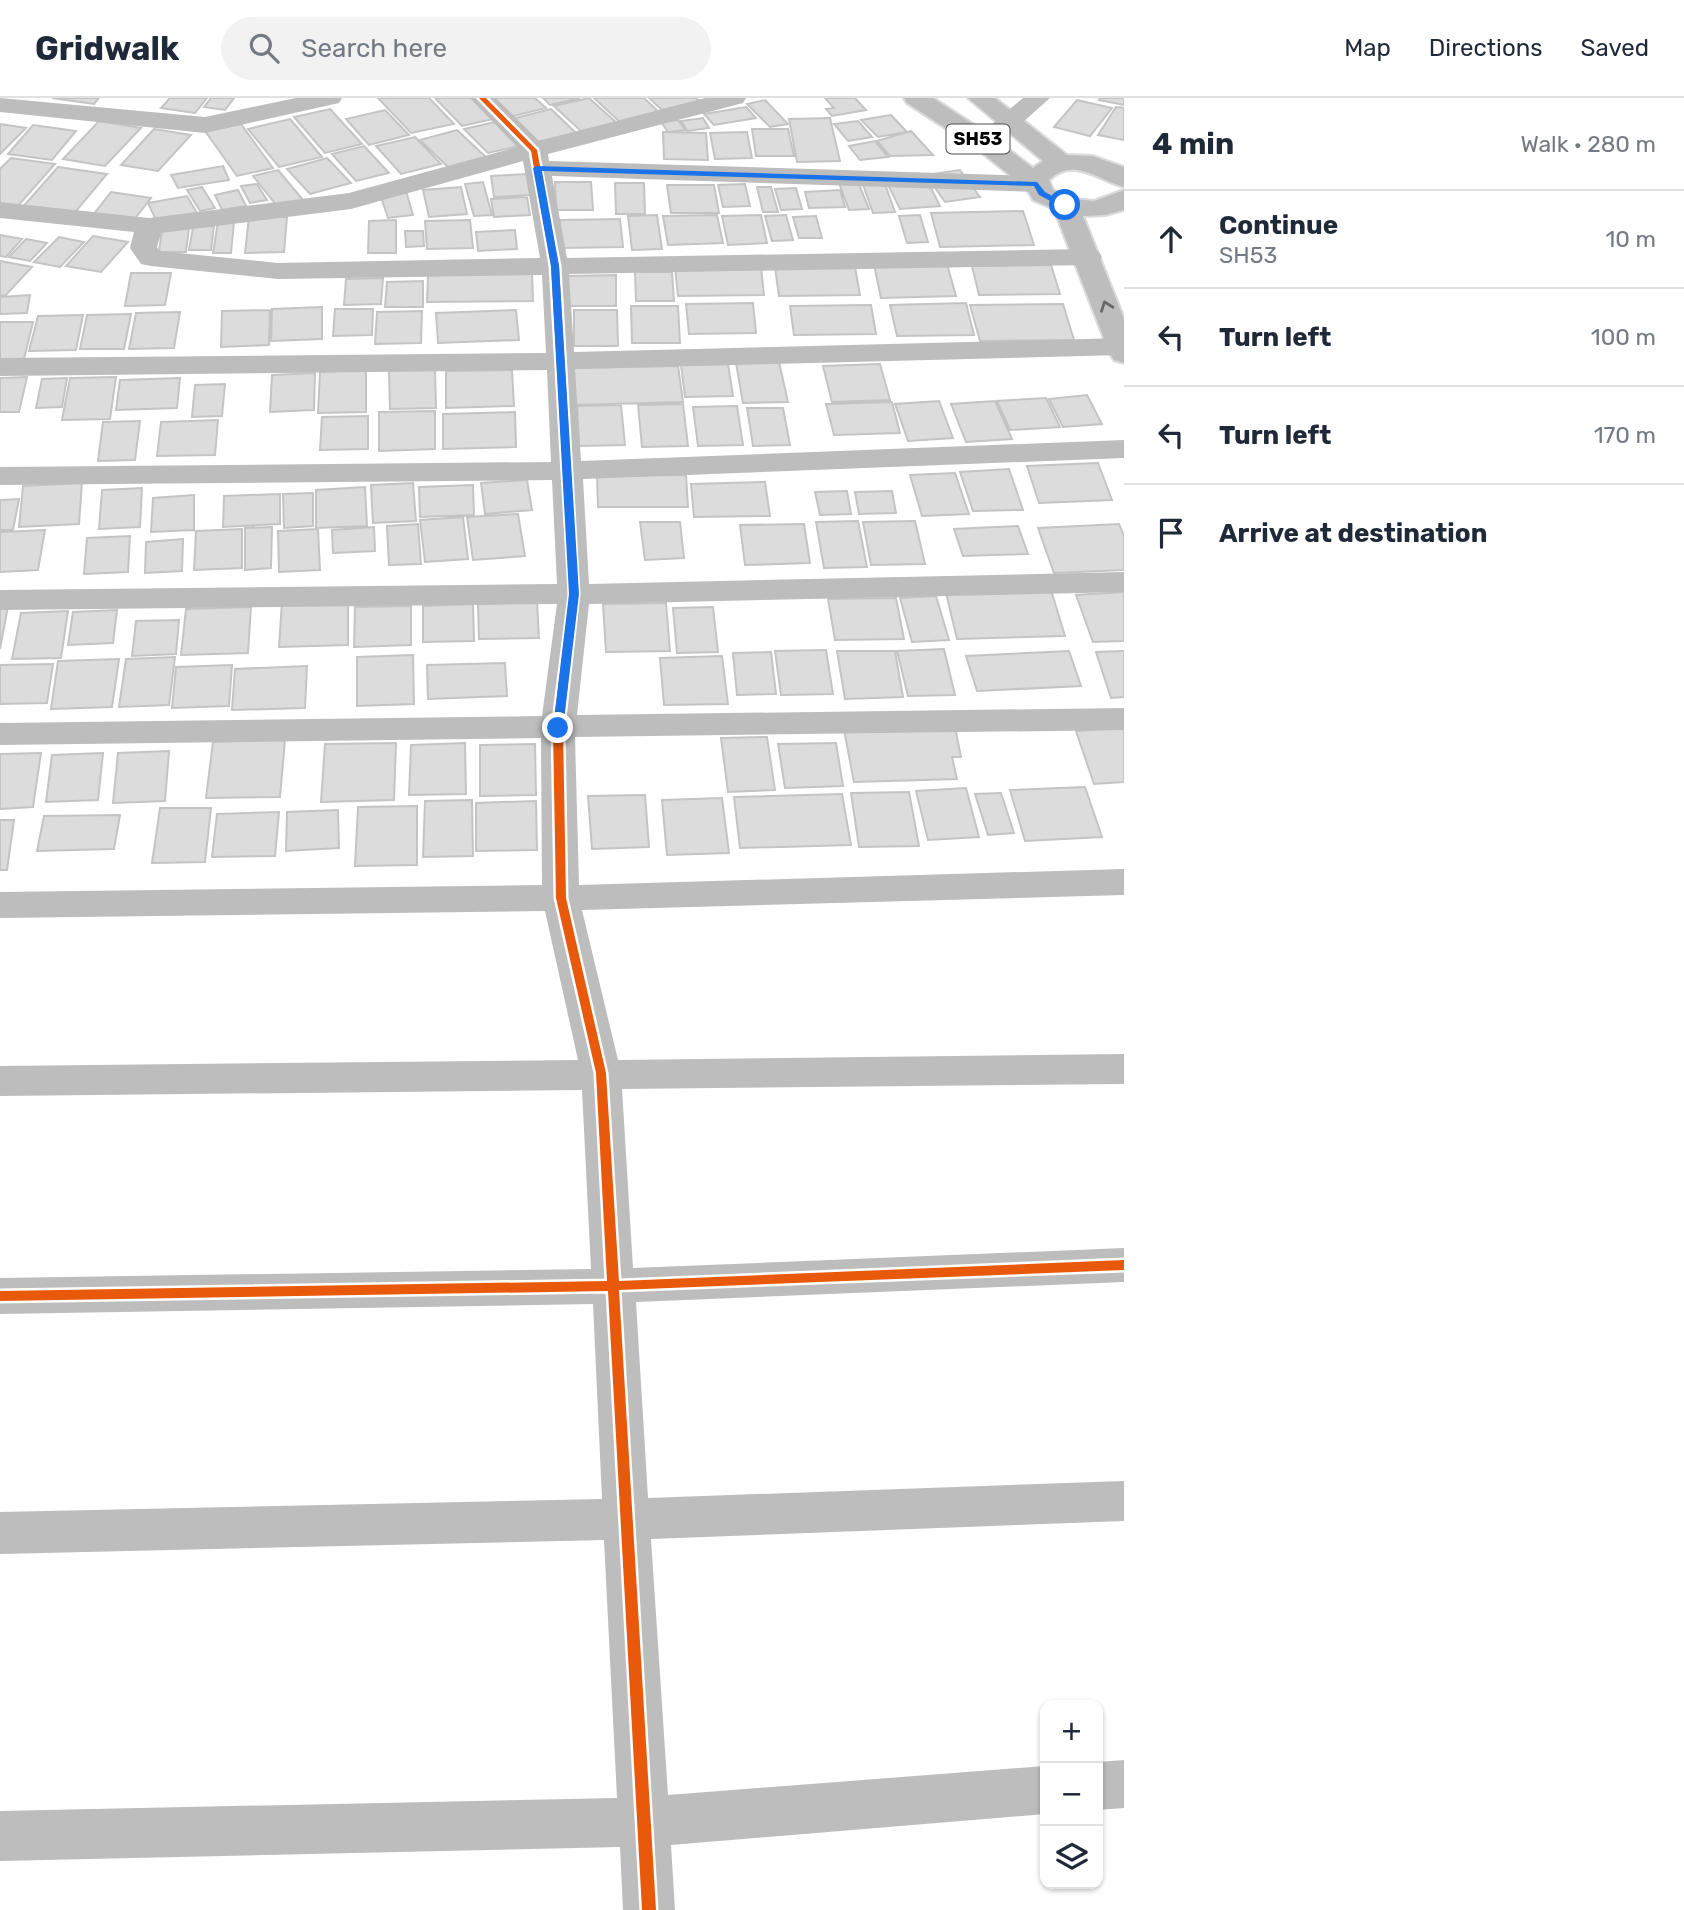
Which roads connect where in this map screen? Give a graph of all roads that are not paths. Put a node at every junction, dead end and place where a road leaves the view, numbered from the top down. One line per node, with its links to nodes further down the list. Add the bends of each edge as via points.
1 (330, 98): 7 (street, via 205,125)
2 (482, 98): 10 (street)
3 (734, 98): 10 (street)
4 (917, 98): 9 (street, SH53)
5 (980, 98): 8 (street, SH53)
6 (1038, 98): 8 (street)
7 (0, 105)
8 (1010, 121): 9 (street); 11 (street, SH53)
9 (985, 143): 13 (street, SH53)
10 (536, 159): 13 (street); 17 (street, via 351,201); 19 (street)
11 (1063, 164): 12 (street, via 1093,164); 13 (street, via 1041,172)
12 (1124, 179)
13 (1037, 184): 14 (street, via 1042,194)
14 (1065, 205): 15 (street); 18 (street)
15 (1119, 209)
16 (0, 211): 17 (street)
17 (149, 226): 19 (street, via 143,248 151,258 278,271)
18 (1088, 257): 19 (street); 20 (street, one-way to 18)
19 (555, 266): 21 (street)
20 (1122, 350): 21 (street)
21 (561, 361): 22 (street); 24 (street)
22 (0, 367)
23 (1124, 449): 24 (street)
24 (567, 471): 25 (street); 27 (street)
25 (0, 476)
26 (1124, 582): 27 (street)
27 (574, 594): 28 (street); 30 (street)
28 (0, 600)
29 (1124, 719): 30 (street)
30 (558, 728): 31 (street); 33 (street)
31 (0, 733)
32 (1124, 883): 33 (street)
33 (561, 898): 34 (street); 36 (street)
34 (0, 905)
35 (1124, 1069): 36 (street)
36 (601, 1073): 37 (street); 39 (street)
37 (0, 1081)
38 (1124, 1265): 39 (street)
39 (613, 1286): 40 (street); 42 (street)
40 (0, 1296)
41 (1124, 1501): 42 (street)
42 (627, 1519): 43 (street); 47 (street)
43 (0, 1533)
44 (1124, 1784): 45 (street)
45 (1103, 1786)
46 (1040, 1790): 47 (street)
47 (644, 1822): 48 (street); 49 (street)
48 (0, 1836)
49 (649, 1910)

